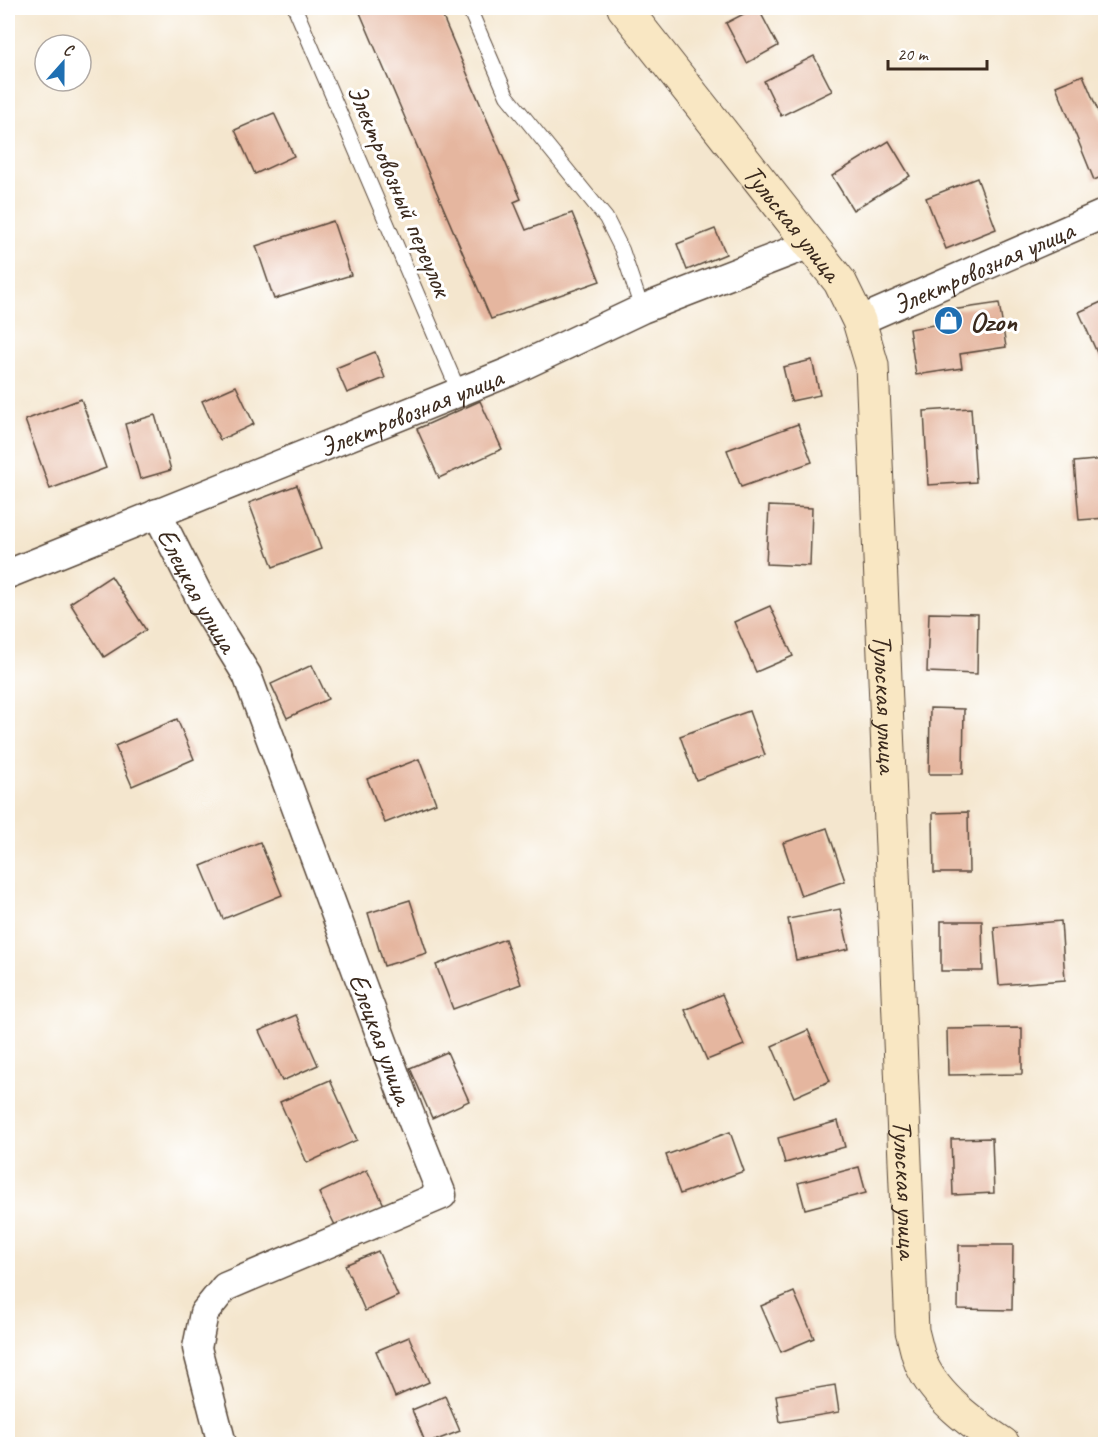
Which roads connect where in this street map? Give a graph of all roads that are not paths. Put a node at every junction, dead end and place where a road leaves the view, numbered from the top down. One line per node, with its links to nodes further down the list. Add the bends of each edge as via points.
1 (295, 8): 8 (lane, Электровозный переулок)
2 (470, 8): 6 (lane, via 507,96 606,218 622,250)
3 (624, 8): 5 (main road, Тульская улица)
4 (1106, 213): 7 (street, Электровозная улица)
5 (810, 244): 6 (street, Электровозная улица); 7 (main road, Тульская улица, via 840,282)
6 (642, 309): 8 (street, Электровозная улица)
7 (859, 321): 12 (main road, Тульская улица, via 872,365 912,1331 921,1364 941,1394)
8 (459, 392): 9 (street, Электровозная улица)
9 (157, 513): 10 (street, Электровозная улица); 11 (street, Елецкая улица, via 202,602 247,675 442,1195 225,1287 204,1313 197,1348)
10 (8, 574)
11 (222, 1444)
12 (1003, 1444)

